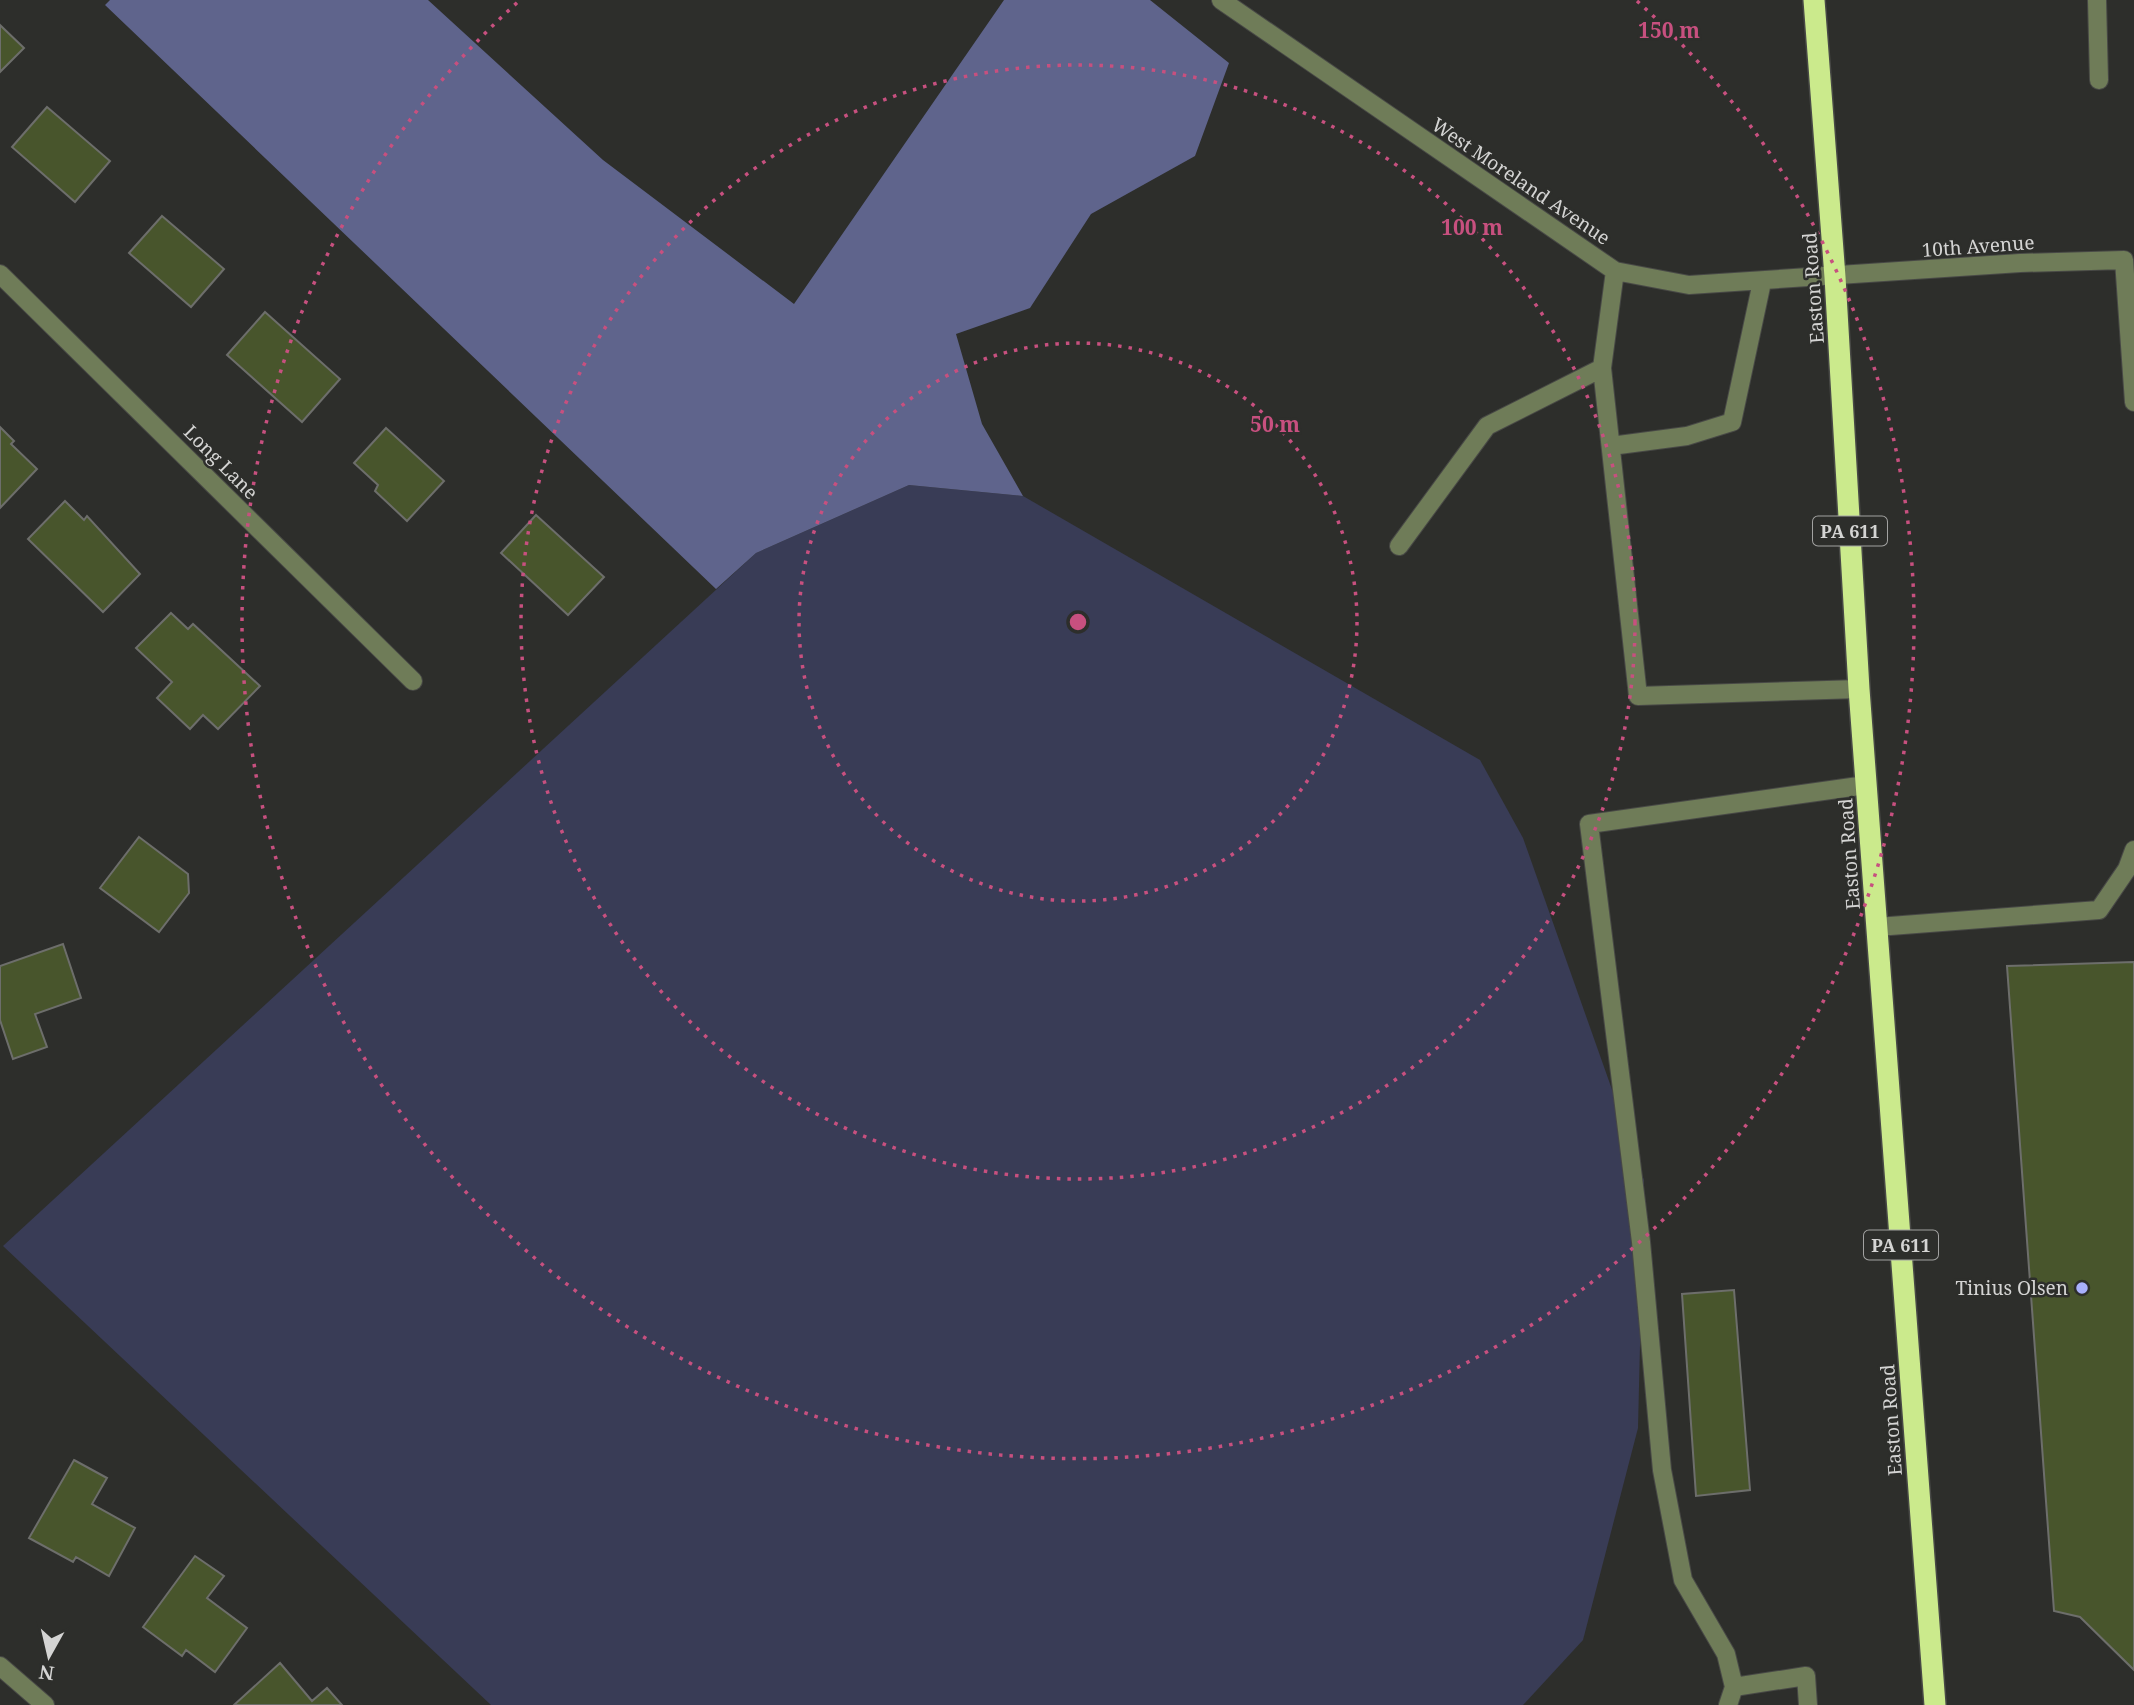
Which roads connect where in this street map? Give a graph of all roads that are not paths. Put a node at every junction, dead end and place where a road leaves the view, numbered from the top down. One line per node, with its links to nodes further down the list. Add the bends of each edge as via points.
1 (1221, 0): 5 (street, West Moreland Avenue)
2 (1814, 0): 7 (highway, Easton Road / PA 611)
3 (2097, 0): 4 (street)
4 (2099, 80)
5 (1615, 271): 8 (street, West Moreland Avenue, via 1689,285); 9 (street)
6 (0, 274): 13 (street, Long Lane)
7 (1835, 277): 8 (street, West Moreland Avenue); 10 (street, 10th Avenue, via 2124,260); 14 (highway, Easton Road / PA 611)
8 (1762, 282): 11 (street, via 1732,422 1686,436)
9 (1602, 368): 11 (street); 12 (street, via 1487,426)
10 (2134, 402)
11 (1611, 446): 14 (street, via 1639,696)
12 (1399, 547)
13 (413, 681)
14 (1859, 689): 15 (highway, Easton Road / PA 611)
15 (1866, 785): 18 (highway, Easton Road / PA 611); 20 (street, via 1589,824 1643,1253 1662,1470 1684,1580 1726,1654)
16 (2134, 850): 17 (street)
17 (2130, 869): 18 (street, via 2099,910)
18 (1877, 927): 24 (highway, Easton Road / PA 611)
19 (0, 1666): 21 (street)
20 (1734, 1687): 22 (street); 23 (street, via 1806,1676)
21 (45, 1705)
22 (1728, 1705)
23 (1808, 1705)
24 (1936, 1705)

